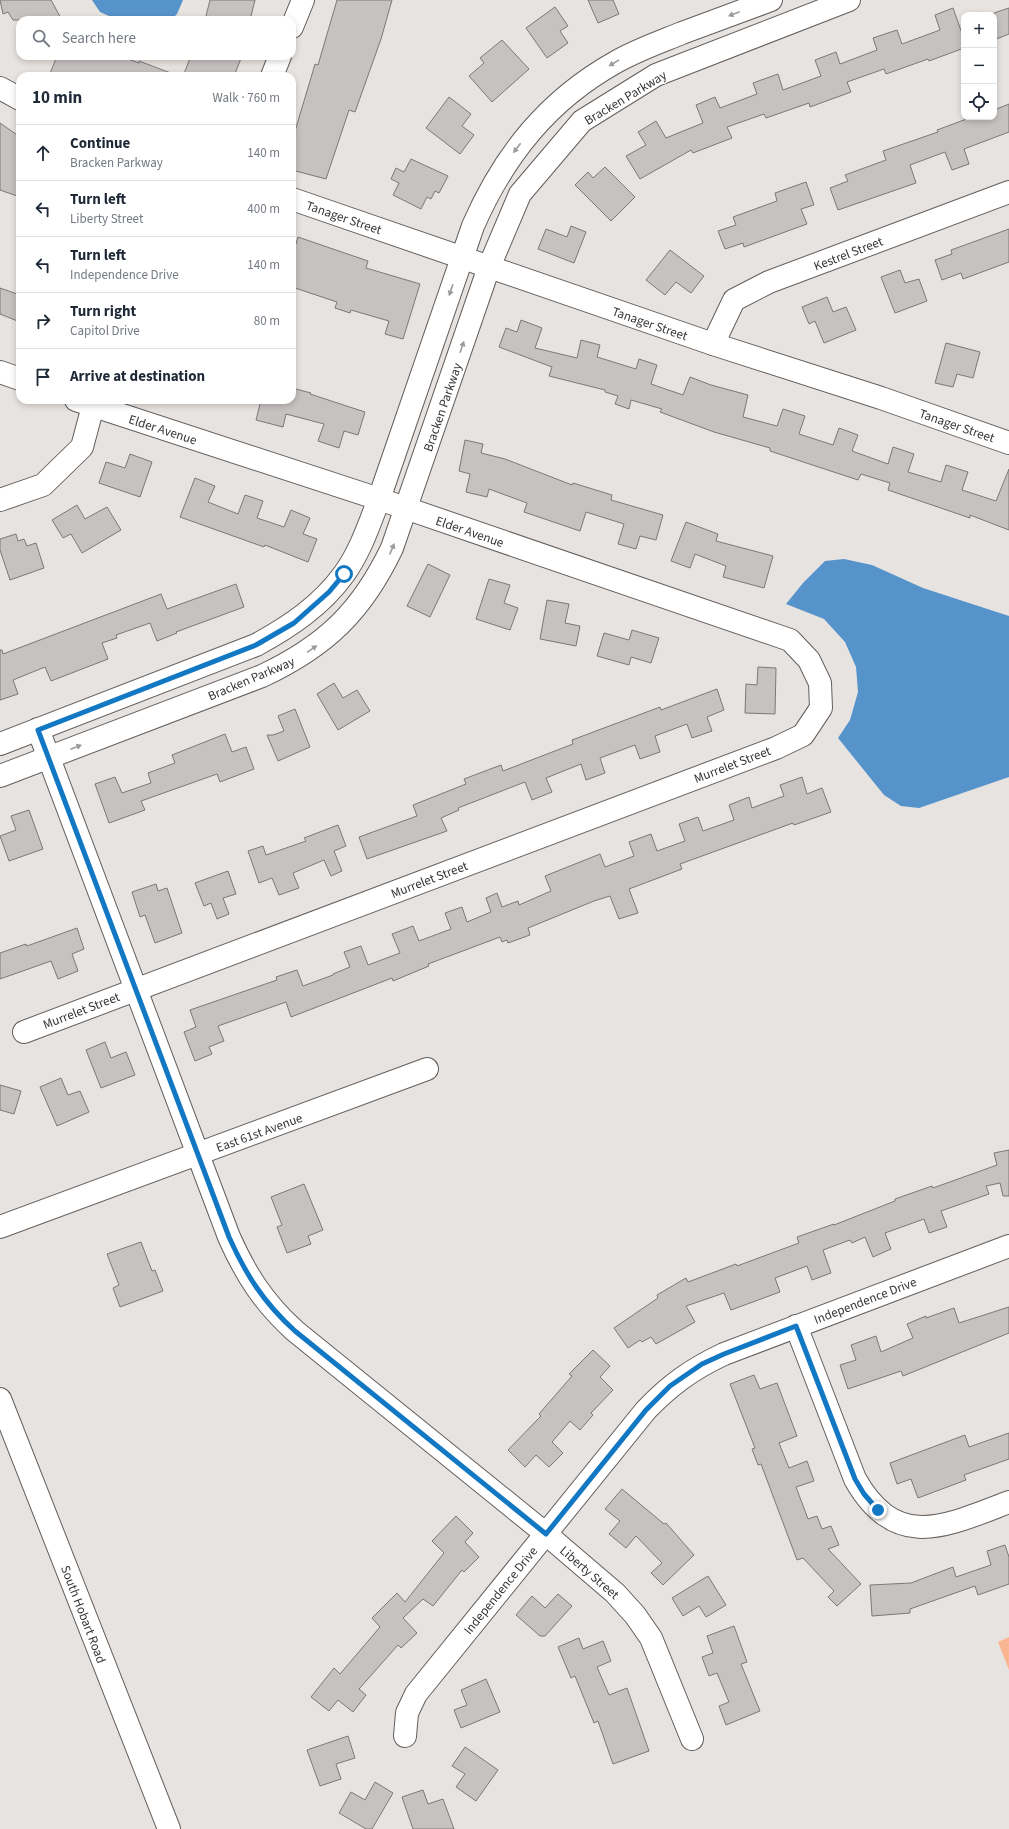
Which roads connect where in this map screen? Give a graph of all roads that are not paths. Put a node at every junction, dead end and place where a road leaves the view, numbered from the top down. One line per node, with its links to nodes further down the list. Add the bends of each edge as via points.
1 (303, 0): 4 (street)
2 (771, 0): 11 (street, one-way to 11, via 646,47 616,61 562,99 536,124 504,165 482,204)
3 (849, 0): 12 (street, Bracken Parkway, via 656,75 582,121 520,194)
4 (296, 17)
5 (278, 60): 6 (street)
6 (274, 72)
7 (0, 88): 8 (street)
8 (16, 97)
9 (1009, 192): 13 (street, Kestrel Street, via 769,282 734,300)
10 (296, 200): 11 (street, Tanager Street)
11 (462, 258): 12 (street, Tanager Street); 20 (street, one-way to 20)
12 (489, 267): 13 (street, Tanager Street); 21 (street, Bracken Parkway, one-way to 12)
13 (714, 344): 18 (street, Tanager Street)
14 (0, 372): 15 (street)
15 (16, 378)
16 (84, 404): 19 (street, via 82,447 43,485)
17 (87, 404): 20 (street, Elder Avenue)
18 (1009, 443)
19 (0, 500)
20 (379, 500): 21 (street, Elder Avenue); 23 (street, via 364,537 344,574 329,592 294,623 245,650)
21 (407, 510): 22 (street, Elder Avenue, via 790,640 809,660 820,683); 25 (street, Bracken Parkway, one-way to 21, via 262,676 317,645 335,631 369,590 392,548)
22 (821, 708): 27 (street, Murrelet Street, via 803,735 776,748)
23 (38, 730): 24 (street); 25 (street, Liberty Street)
24 (0, 744)
25 (48, 757): 26 (street, Bracken Parkway); 27 (street, Liberty Street)
26 (0, 776)
27 (135, 990): 28 (street, Murrelet Street); 30 (street, Liberty Street)
28 (24, 1032)
29 (427, 1069): 30 (street, East 61st Avenue)
30 (198, 1154): 31 (street, East 61st Avenue); 36 (street, Liberty Street, via 241,1262 252,1283 278,1316)
31 (0, 1227)
32 (1009, 1246): 33 (street, Independence Drive)
33 (796, 1326): 35 (street, via 855,1479 864,1494 885,1516 902,1523 934,1527 954,1523); 36 (street, Independence Drive, via 702,1364 670,1386 646,1410)
34 (0, 1399): 39 (street, South Hobart Road)
35 (1009, 1502)
36 (546, 1534): 37 (street, Independence Drive, via 416,1694 407,1713); 38 (street, Liberty Street, via 615,1593 643,1627 657,1650)
37 (405, 1736)
38 (692, 1739)
39 (169, 1829)

